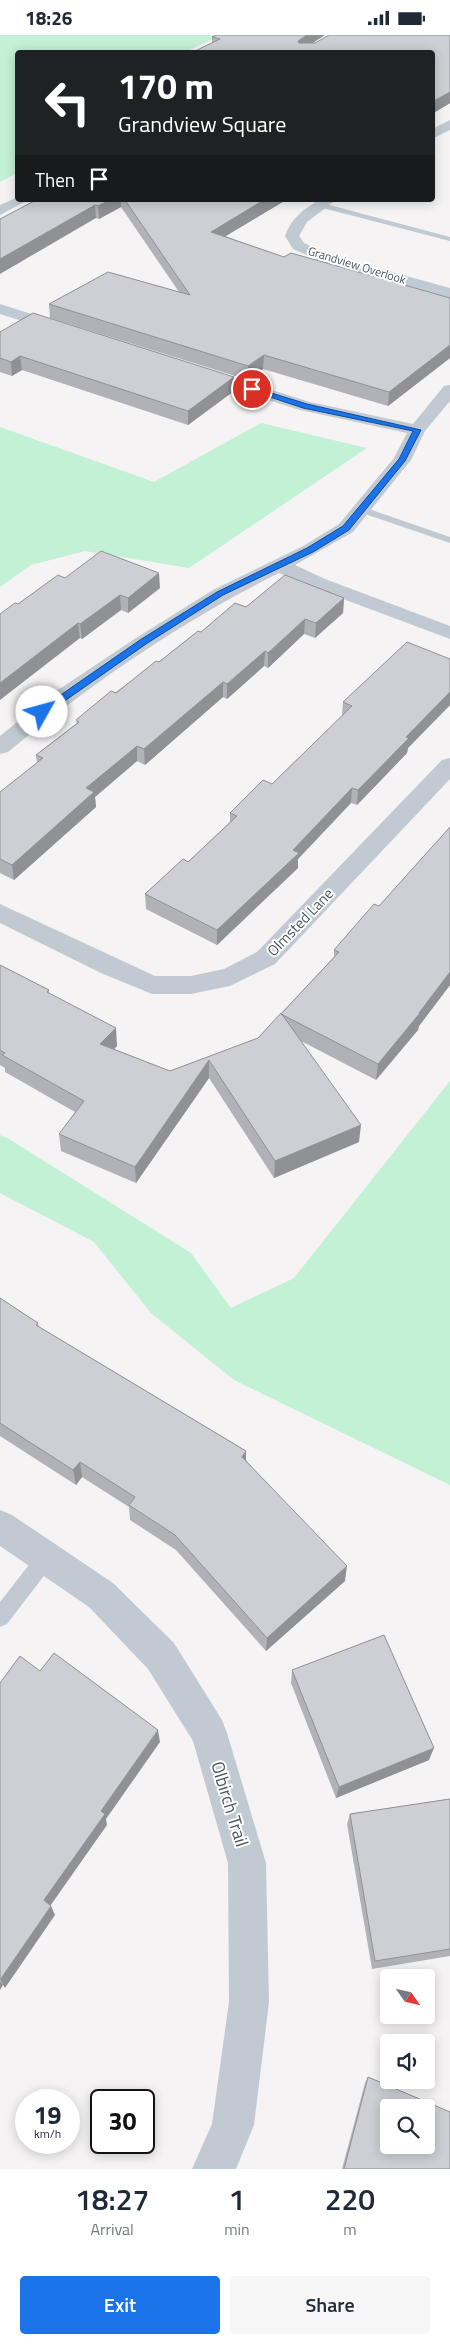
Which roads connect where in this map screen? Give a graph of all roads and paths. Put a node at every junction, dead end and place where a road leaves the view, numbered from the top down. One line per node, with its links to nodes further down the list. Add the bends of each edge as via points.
1 (450, 124): 2 (street)
2 (435, 133)
3 (17, 202): 5 (street)
4 (325, 202): 6 (lane); 7 (street, Grandview Overlook, via 295,225 292,236 298,246 325,258)
5 (0, 211)
6 (450, 239)
7 (450, 293)
8 (0, 309): 9 (street)
9 (74, 332)
10 (185, 368): 12 (street, via 306,406)
11 (450, 390): 12 (street)
12 (417, 430): 13 (street, via 402,460)
13 (363, 510): 14 (lane); 15 (street, via 346,528)
14 (450, 540)
15 (279, 565): 16 (street); 17 (street, via 220,593 143,642 56,701)
16 (450, 633)
17 (0, 747)
18 (450, 765): 19 (street, Olmsted Lane, via 266,958 230,977 191,985 152,985)
19 (0, 913)
20 (0, 1526): 21 (street, Olbirch Trail)
21 (46, 1558): 22 (lane); 23 (street, Olbirch Trail, via 101,1595 161,1656 209,1733 247,1863 249,2002 233,2125)
22 (0, 1617)
23 (214, 2169)

